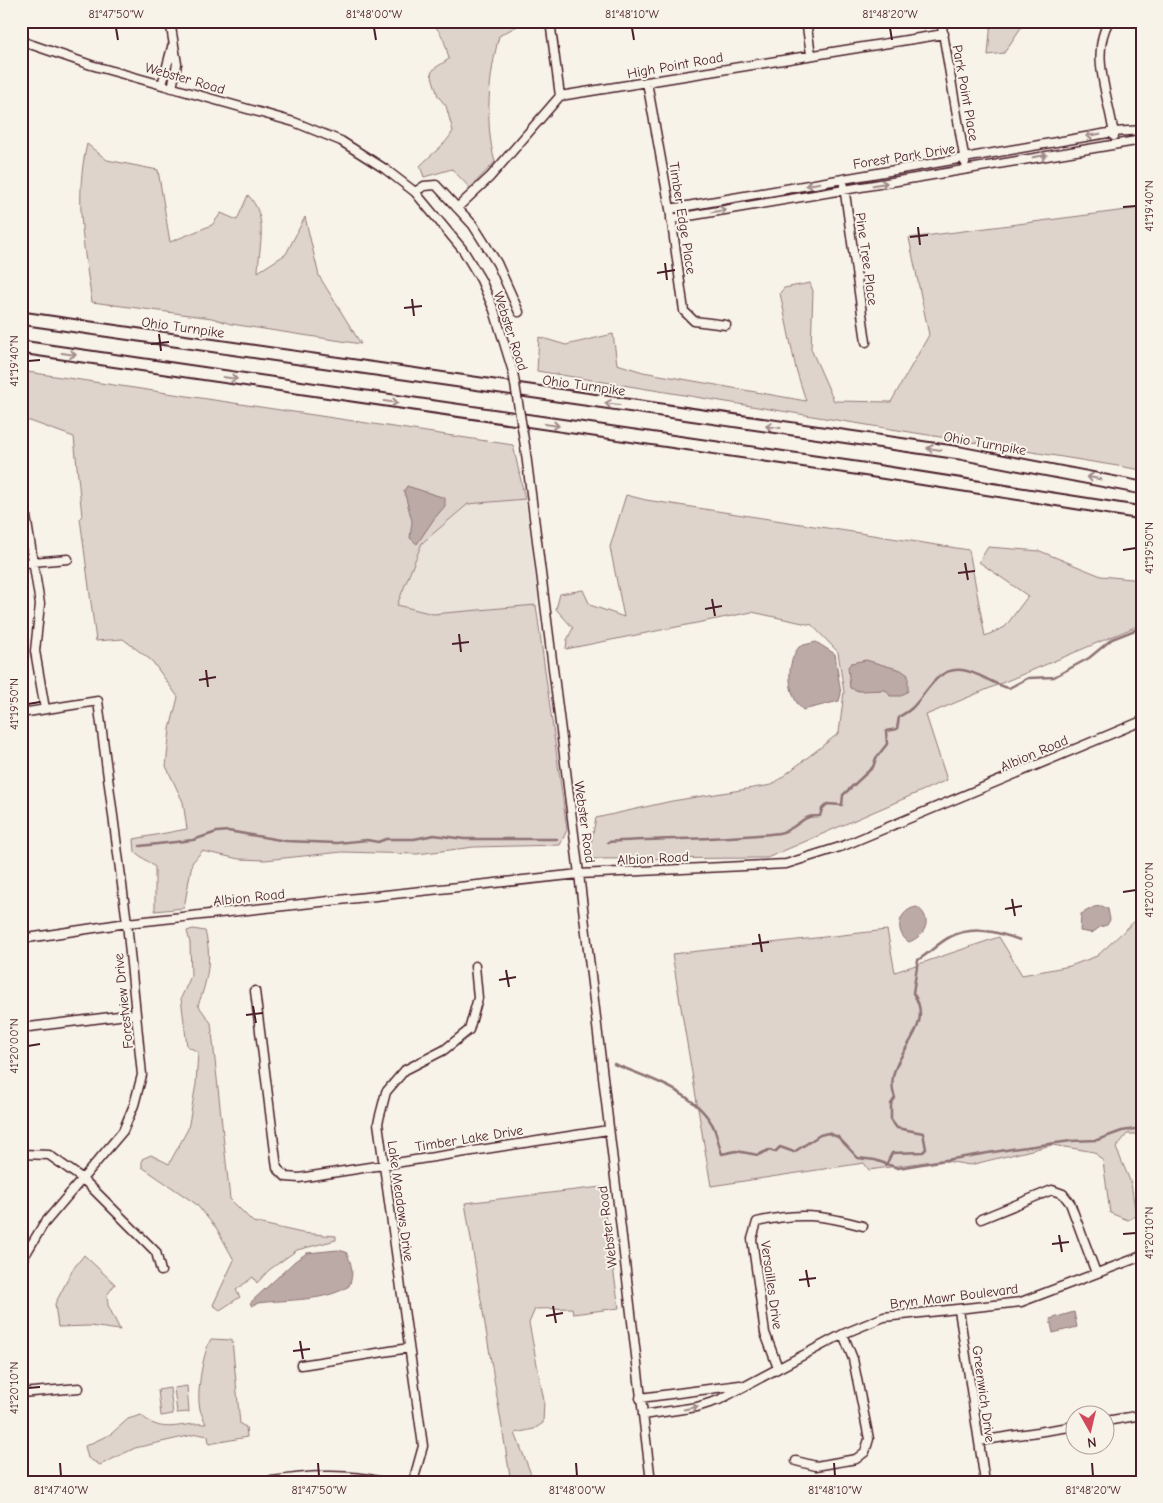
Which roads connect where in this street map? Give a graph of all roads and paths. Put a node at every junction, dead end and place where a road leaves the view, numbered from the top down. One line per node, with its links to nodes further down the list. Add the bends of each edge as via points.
1 (170, 21): 8 (street)
2 (550, 21): 13 (street)
3 (806, 21): 9 (street)
4 (941, 21): 6 (street, Park Point Place)
5 (1109, 21): 15 (street, via 1104,29 1100,55)
6 (944, 34): 9 (street, High Point Road); 18 (street, Park Point Place)
7 (21, 41): 11 (street, Webster Road)
8 (173, 43): 11 (street); 12 (street, via 177,64)
9 (811, 54): 10 (street, High Point Road)
10 (647, 82): 13 (street, High Point Road); 24 (street, Timber Edge Place)
11 (162, 85): 12 (street, Webster Road)
12 (172, 88): 22 (street, Webster Road, via 294,122 341,141)
13 (560, 96): 23 (street, via 490,177)
14 (1142, 130): 15 (street, Forest Park Drive)
15 (1114, 132): 17 (street); 18 (street, Forest Park Drive, one-way to 18)
16 (1142, 140): 17 (street, Forest Park Drive)
17 (1115, 143): 19 (street, Forest Park Drive, one-way to 17)
18 (965, 159): 19 (street, Park Point Place); 20 (street, Forest Park Drive)
19 (966, 169): 21 (street, Forest Park Drive, one-way to 19)
20 (842, 179): 21 (street, Pine Tree Place); 24 (street, Forest Park Drive, one-way to 24)
21 (844, 190): 25 (street, Forest Park Drive, one-way to 21); 29 (street, Pine Tree Place)
22 (415, 192): 23 (street, Webster Road, via 424,186 436,185); 40 (street, Webster Road, bridge, via 463,250 481,280 513,372)
23 (457, 208): 26 (street, Webster Road, via 473,225 496,263)
24 (670, 209): 25 (street, Timber Edge Place)
25 (671, 219): 28 (street, Timber Edge Place, via 684,311 694,321)
26 (519, 312)
27 (21, 318): 32 (highway, Ohio Turnpike, one-way to 27, via 960,453)
28 (726, 324)
29 (866, 342)
30 (21, 347): 33 (highway, one-way to 33, via 862,469)
31 (21, 485): 35 (street)
32 (1142, 488)
33 (1142, 513)
34 (68, 559): 35 (street)
35 (33, 562): 36 (street); 37 (street, via 40,604 36,651)
36 (21, 563)
37 (45, 709): 38 (street); 41 (street, Forestview Drive, via 98,701)
38 (21, 713)
39 (1142, 721): 40 (street, Albion Road, via 843,846 786,864)
40 (579, 874): 41 (street, Albion Road); 47 (street, Webster Road)
41 (127, 923): 42 (street, Albion Road); 45 (street, Forestview Drive)
42 (21, 939)
43 (475, 966): 49 (street, Lake Meadows Drive, via 478,998 469,1030 444,1050 405,1070 386,1092 378,1123)
44 (255, 991): 49 (street, Timber Lake Drive, via 278,1168 286,1177 299,1178)
45 (135, 1014): 46 (street); 50 (street, Forestview Drive, via 142,1075 134,1105 123,1132)
46 (21, 1028)
47 (608, 1130): 49 (street, Timber Lake Drive); 65 (street, Webster Road)
48 (21, 1154): 50 (street, via 49,1155)
49 (382, 1164): 59 (street, Lake Meadows Drive)
50 (83, 1179): 54 (street, Forestview Drive, via 43,1225); 55 (street, via 156,1252)
51 (981, 1219): 56 (street, via 1052,1190 1063,1194 1070,1203)
52 (863, 1226): 61 (street, Versailles Drive, via 812,1215 757,1222 752,1239 765,1333)
53 (1142, 1256): 56 (street, Bryn Mawr Boulevard)
54 (21, 1262)
55 (161, 1271)
56 (1096, 1273): 57 (street, Bryn Mawr Boulevard, via 1020,1302)
57 (960, 1310): 58 (street, Bryn Mawr Boulevard, via 884,1317); 70 (street, Greenwich Drive)
58 (843, 1334): 61 (street, Bryn Mawr Boulevard); 71 (street, via 853,1359 867,1430 865,1452 856,1459 816,1466)
59 (409, 1348): 60 (street); 74 (street, Lake Meadows Drive, via 423,1446)
60 (301, 1364)
61 (778, 1368): 62 (street, Bryn Mawr Boulevard)
62 (747, 1383): 65 (street, Bryn Mawr Boulevard); 66 (street, Bryn Mawr Boulevard, one-way to 62, via 697,1407 719,1400)
63 (79, 1388): 64 (street)
64 (21, 1393)
65 (640, 1398): 66 (street, Webster Road)
66 (643, 1415): 75 (street, Webster Road)
67 (1142, 1415): 68 (street)
68 (1116, 1419)
69 (1066, 1428): 70 (street)
70 (979, 1441): 76 (street, Greenwich Drive)
71 (796, 1461)
72 (265, 1482): 73 (street, via 314,1474 365,1477)
73 (383, 1482)
74 (412, 1482)
75 (651, 1482)
76 (985, 1482)

